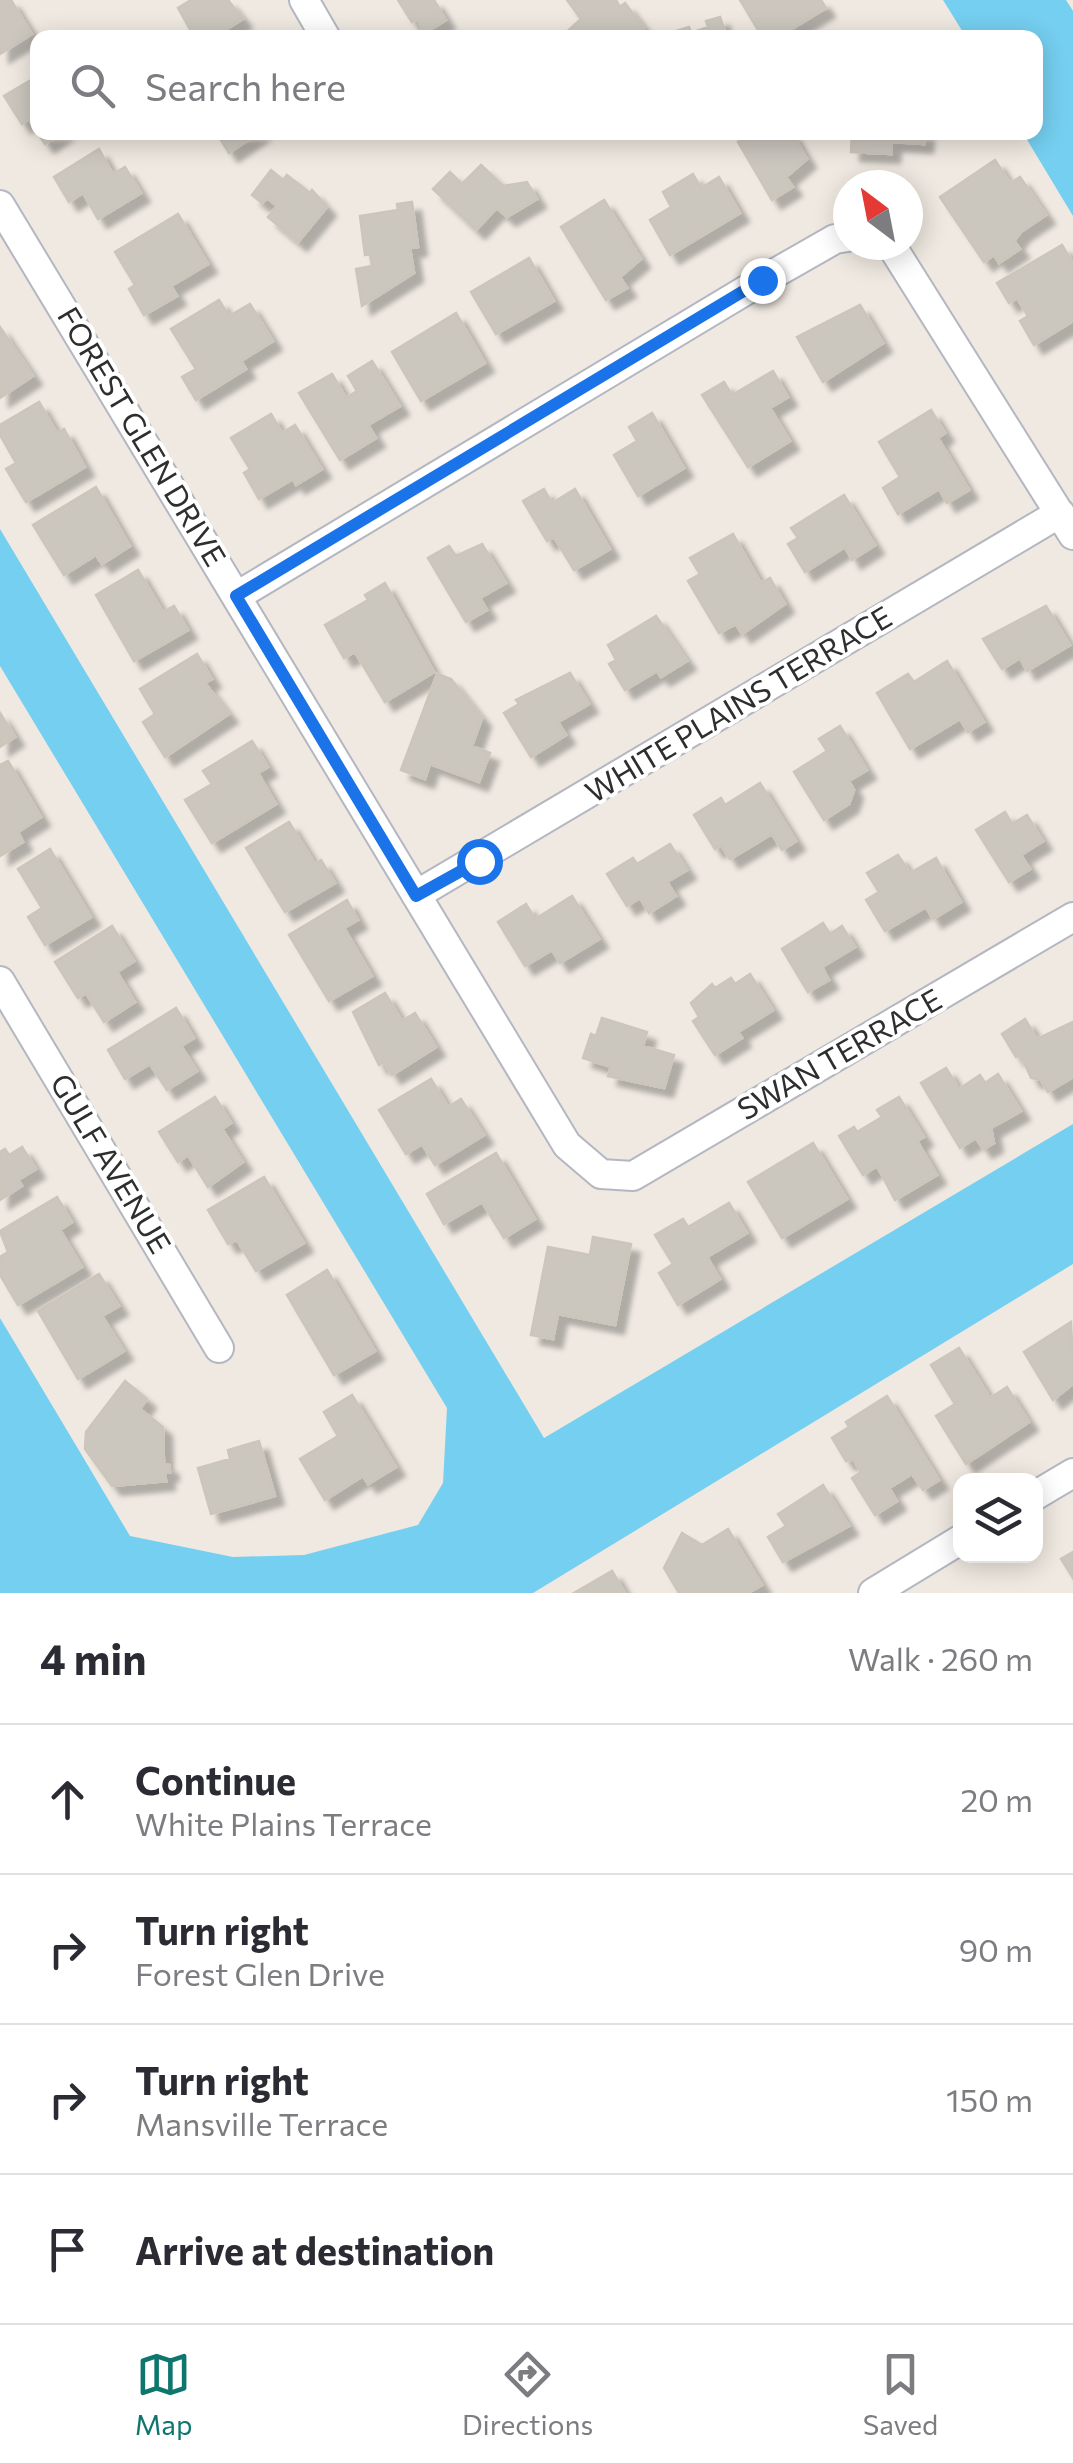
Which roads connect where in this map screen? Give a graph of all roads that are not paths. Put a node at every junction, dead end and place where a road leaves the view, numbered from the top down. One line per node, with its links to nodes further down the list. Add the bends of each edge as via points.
1 (304, 0): 2 (street)
2 (321, 30)
3 (0, 205): 7 (street, FOREST GLEN DRIVE)
4 (833, 240): 7 (street)
5 (900, 260): 6 (street)
6 (1066, 524): 8 (street, WHITE PLAINS TERRACE)
7 (236, 596): 8 (street, FOREST GLEN DRIVE)
8 (416, 896): 11 (street, FOREST GLEN DRIVE, via 567,1145)
9 (1073, 917): 11 (street, SWAN TERRACE, via 632,1176)
10 (0, 981): 12 (street, GULF AVENUE)
11 (601, 1174)
12 (219, 1348)
13 (1073, 1472): 14 (street)
14 (1043, 1491)
15 (953, 1544): 16 (street)
16 (873, 1593)

